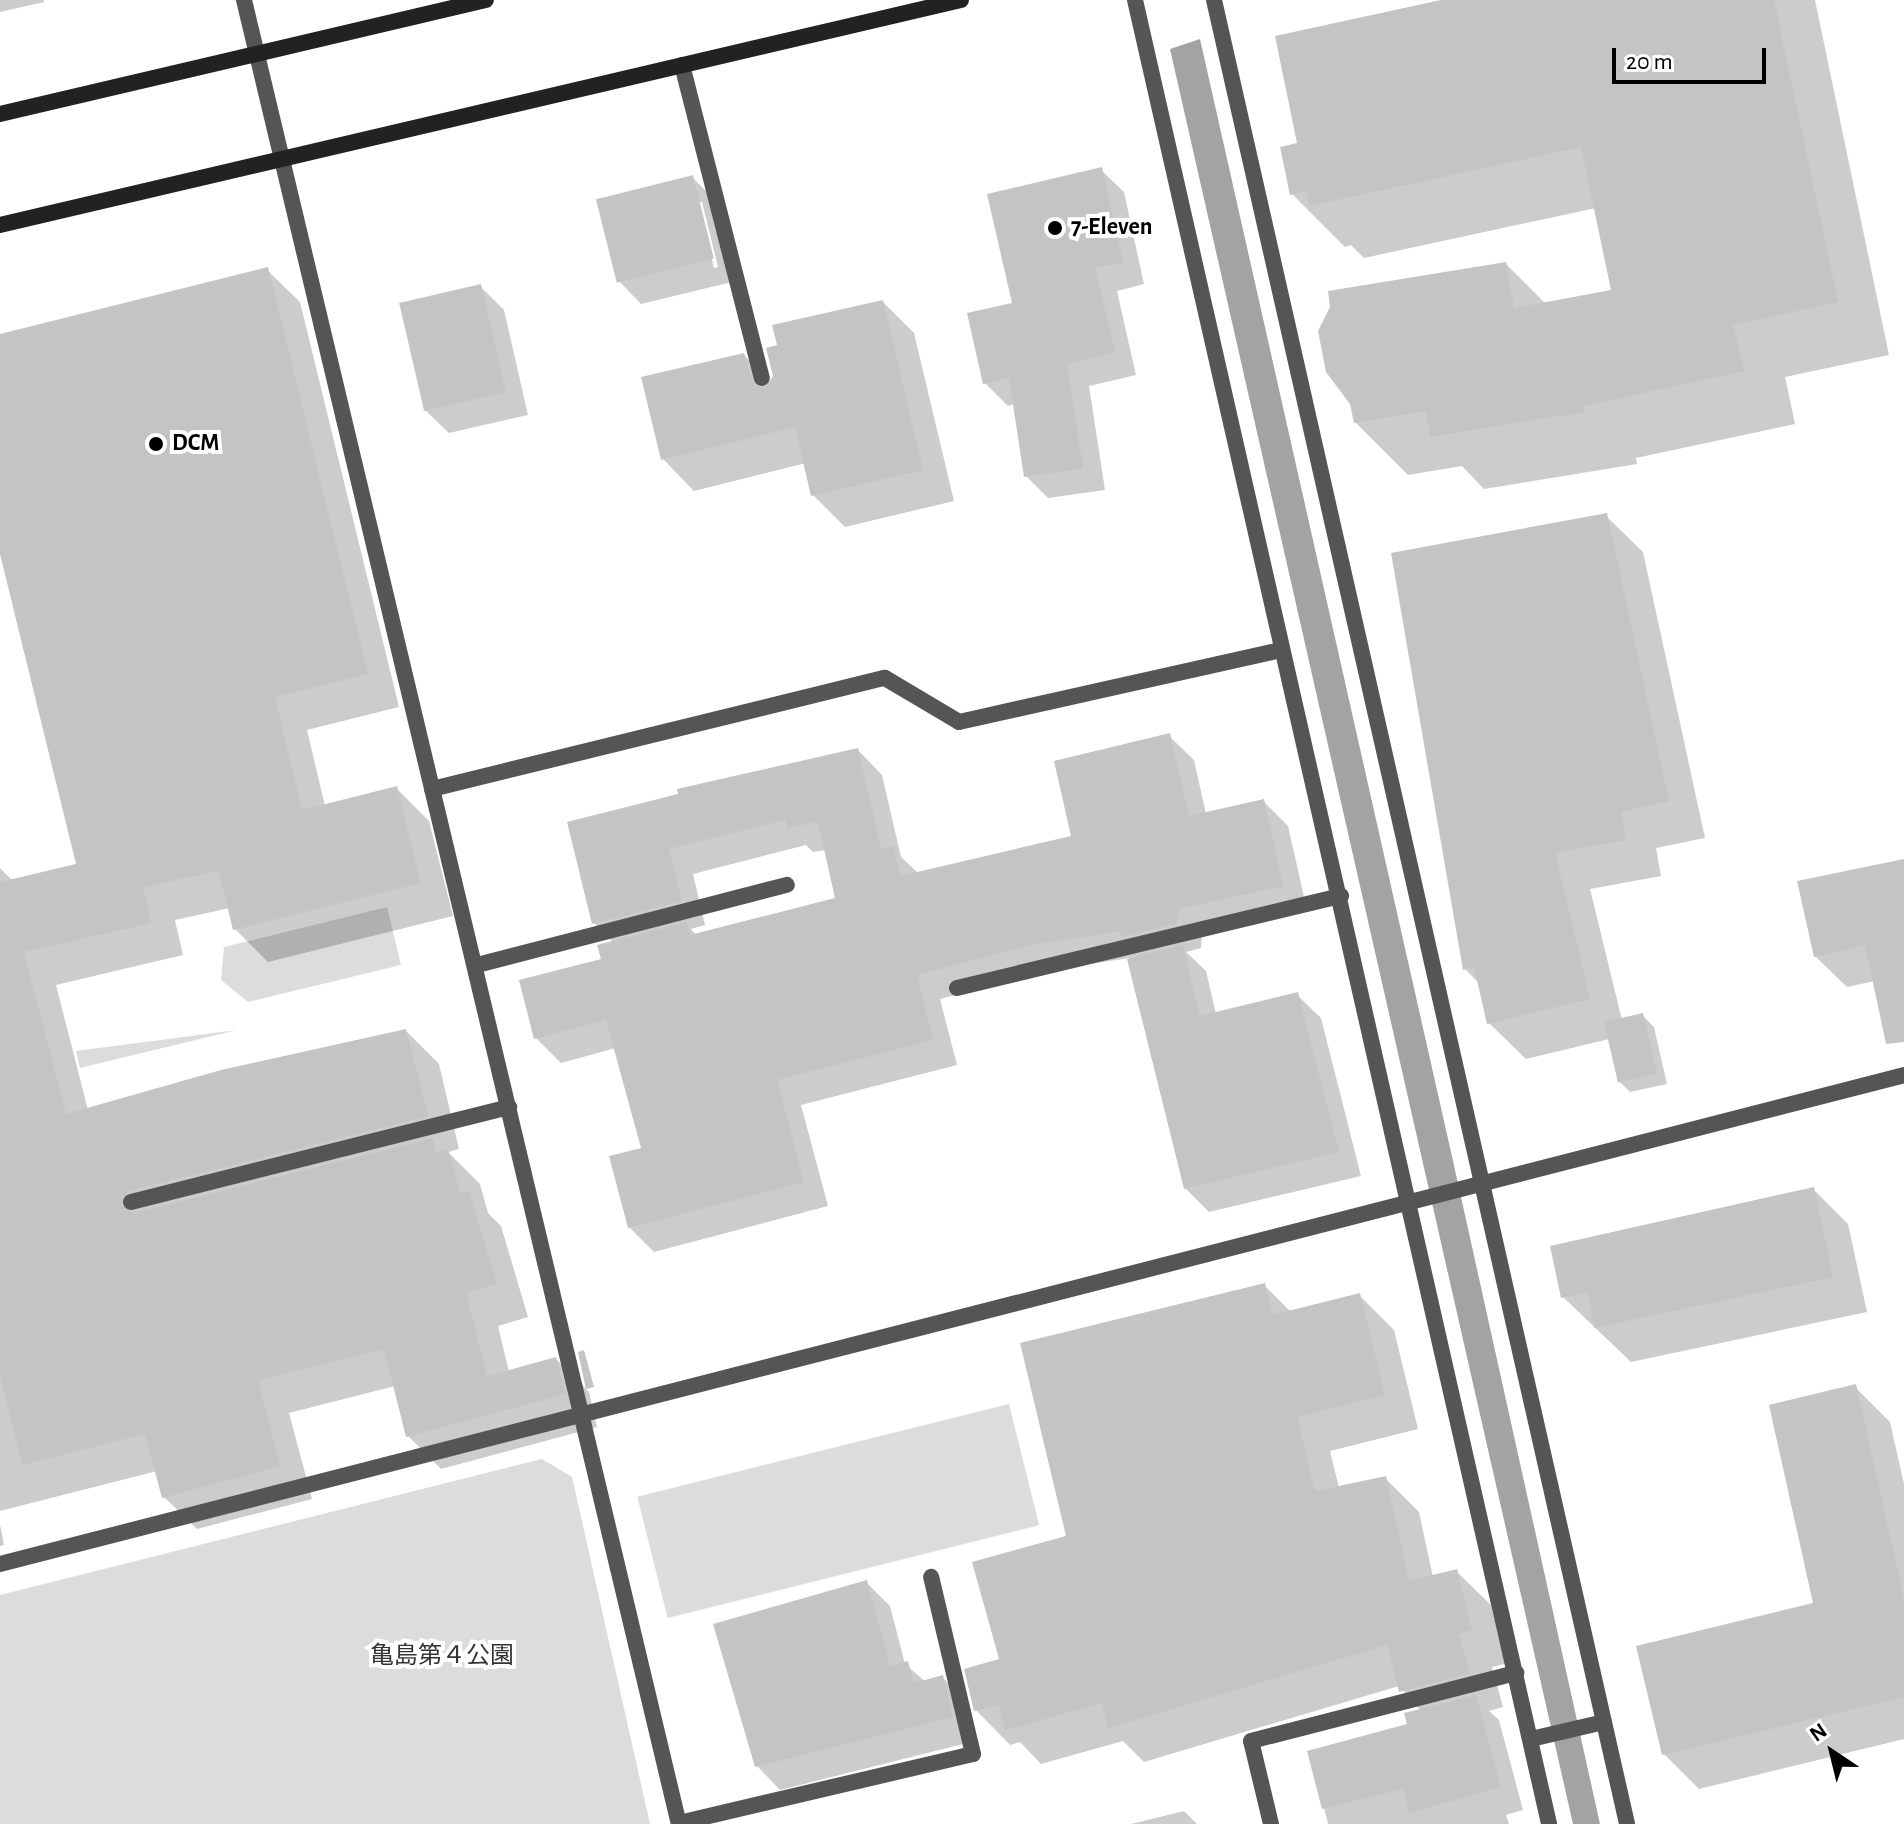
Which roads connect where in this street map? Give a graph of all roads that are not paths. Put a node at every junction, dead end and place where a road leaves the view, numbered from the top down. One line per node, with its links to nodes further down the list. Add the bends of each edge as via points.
1 (244, 0): 6 (street)
2 (486, 0): 6 (street)
3 (961, 0): 7 (street)
4 (1135, 0): 12 (street)
5 (1214, 0): 20 (street)
6 (256, 54): 8 (street); 9 (street)
7 (682, 65): 9 (street); 11 (street)
8 (0, 114)
9 (281, 157): 10 (street); 13 (street)
10 (0, 225)
11 (762, 378)
12 (1282, 650): 13 (street, via 959,722 885,678); 15 (street)
13 (432, 789): 16 (street)
14 (787, 885): 16 (street)
15 (1341, 896): 17 (street); 22 (street)
16 (477, 965): 19 (street)
17 (957, 988)
18 (1904, 1075): 20 (street)
19 (509, 1107): 21 (street); 23 (street)
20 (1482, 1185): 22 (street); 27 (street)
21 (131, 1202)
22 (1410, 1202): 23 (street); 26 (street)
23 (584, 1413): 24 (street); 29 (street)
24 (0, 1564)
25 (931, 1577): 29 (street, via 973,1754)
26 (1516, 1673): 28 (street); 30 (street, via 1251,1741)
27 (1604, 1722): 28 (street); 32 (street)
28 (1531, 1739): 31 (street)
29 (679, 1824)
30 (1271, 1824)
31 (1549, 1824)
32 (1627, 1824)

